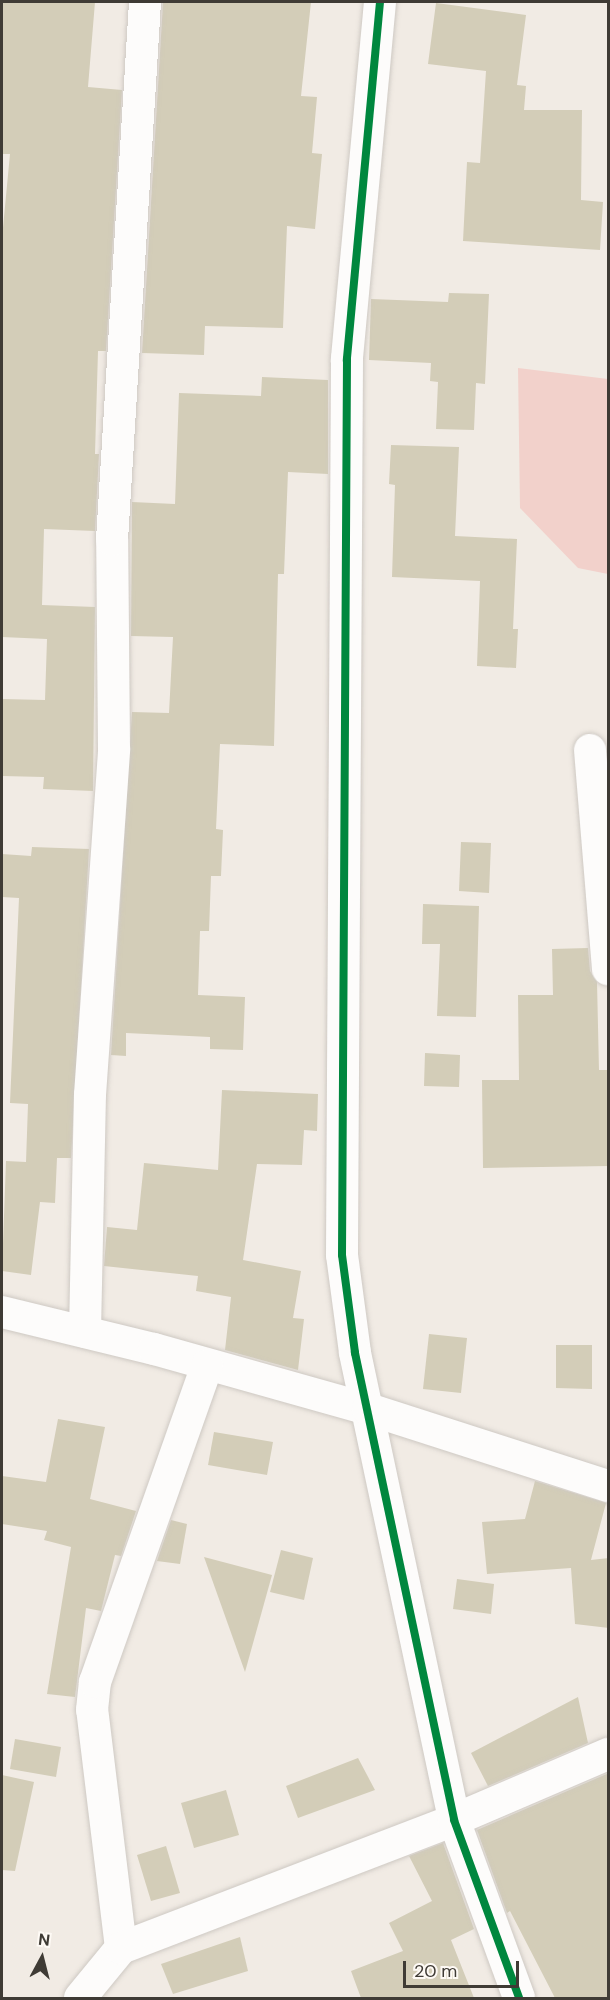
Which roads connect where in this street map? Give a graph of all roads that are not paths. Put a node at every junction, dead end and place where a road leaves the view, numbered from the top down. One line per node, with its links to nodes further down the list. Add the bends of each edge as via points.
1 (145, 2): 6 (street, via 112,540 114,749 90,1095)
2 (380, 2): 8 (street, via 347,359 344,662 342,1255 355,1353)
3 (590, 750): 4 (street)
4 (609, 969)
5 (2, 1312): 6 (street)
6 (85, 1332): 7 (street)
7 (207, 1365): 8 (street); 12 (street, via 95,1682 92,1710)
8 (368, 1409): 9 (street); 11 (street)
9 (609, 1486)
10 (609, 1754): 11 (street)
11 (454, 1820): 12 (street); 14 (street)
12 (121, 1948): 13 (street)
13 (80, 1998)
14 (519, 1998)

